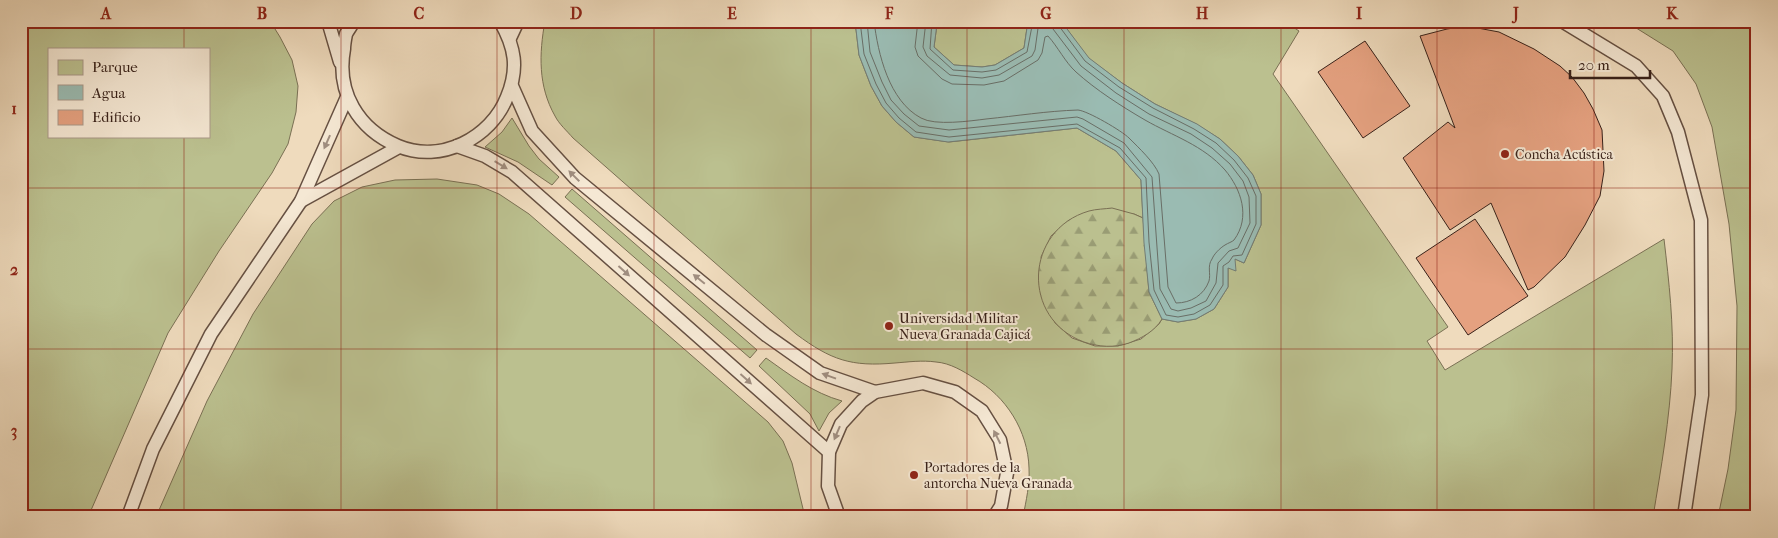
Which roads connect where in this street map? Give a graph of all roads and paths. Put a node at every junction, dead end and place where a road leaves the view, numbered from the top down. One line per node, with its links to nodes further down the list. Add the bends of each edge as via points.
1 (328, 21): 7 (lane)
2 (354, 21): 7 (lane, via 346,35)
3 (500, 21): 6 (lane)
4 (518, 21): 6 (lane)
5 (1562, 21): 18 (lane, via 1636,66 1663,96 1678,132 1701,220 1702,395)
6 (510, 38): 8 (lane, via 514,62)
7 (341, 66): 9 (lane)
8 (512, 86): 10 (lane, via 503,108 489,127); 13 (lane, one-way to 8, via 820,373 766,335 576,178 532,131)
9 (347, 97): 11 (lane, via 367,128); 12 (lane, one-way to 12)
10 (457, 146): 11 (lane, via 422,152); 14 (lane, one-way to 14, via 485,156 512,172)
11 (399, 147): 12 (lane)
12 (301, 201): 15 (lane, via 211,334 154,449)
13 (875, 392): 14 (lane, one-way to 14, via 841,424); 17 (lane, one-way to 13, via 1001,506 1007,473 1000,440 982,412 955,392 923,383)
14 (829, 452): 16 (lane, via 828,486)
15 (128, 517)
16 (839, 517)
17 (994, 517)
18 (1684, 517)

